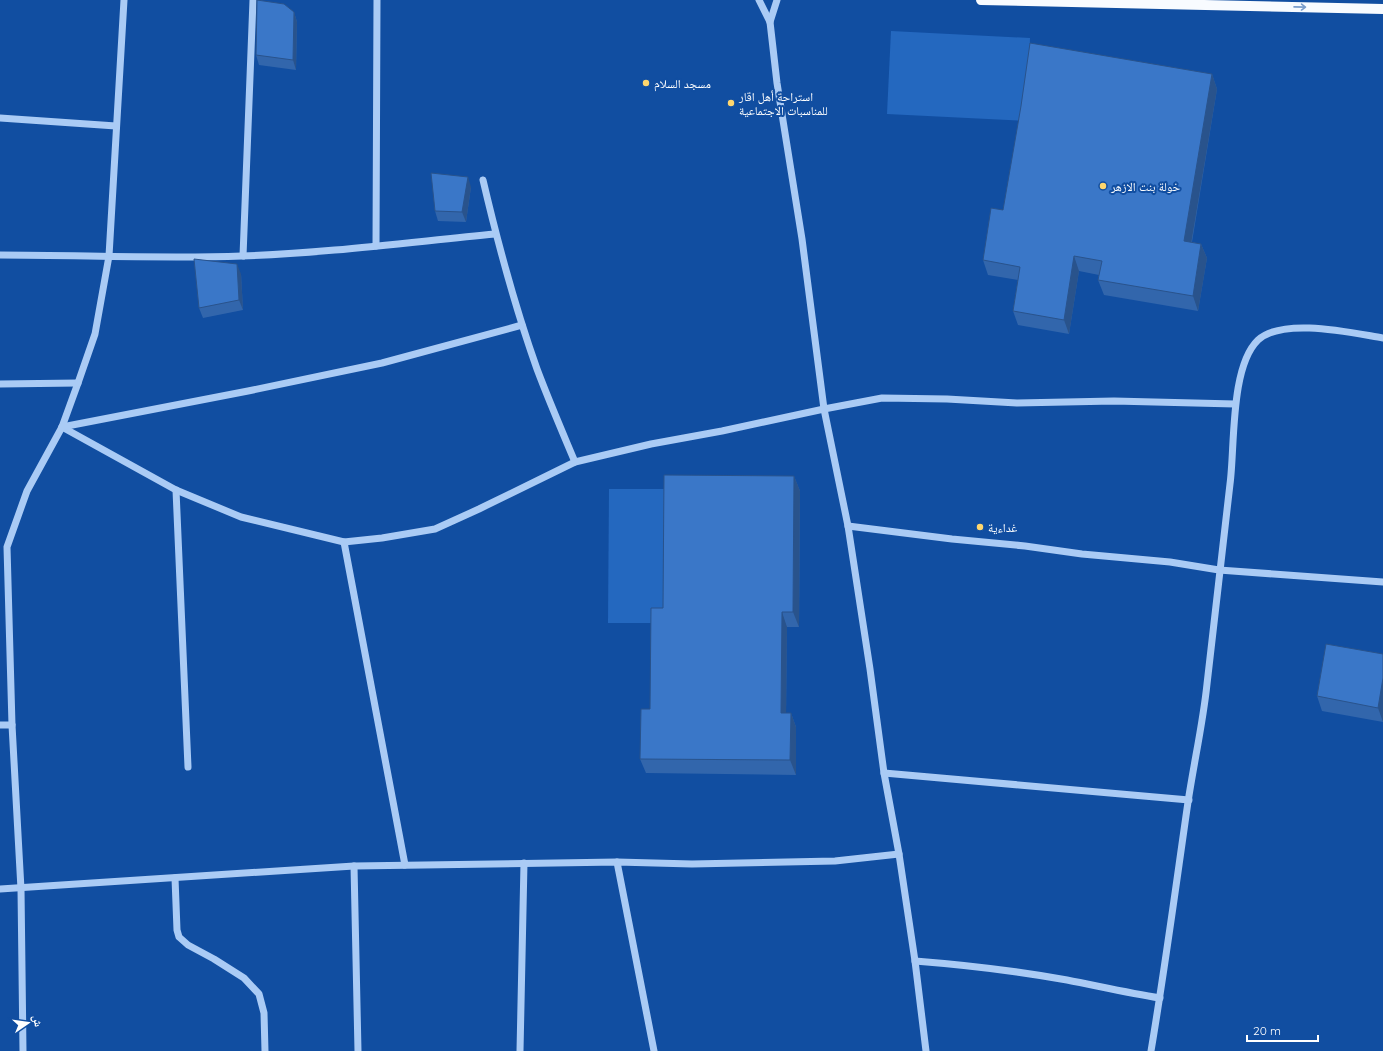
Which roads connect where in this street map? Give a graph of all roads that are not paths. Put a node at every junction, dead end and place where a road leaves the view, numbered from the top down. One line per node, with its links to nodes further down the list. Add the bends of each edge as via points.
1 (124, 0): 10 (street)
2 (253, 0): 16 (street)
3 (377, 0): 13 (street)
4 (759, 0): 8 (street)
5 (777, 0): 8 (street)
6 (981, 0): 7 (main road, one-way to 7)
7 (1383, 9)
8 (770, 22): 22 (street)
9 (0, 118): 10 (street)
10 (116, 126): 15 (street)
11 (483, 180): 12 (street)
12 (496, 234): 13 (street); 17 (street)
13 (376, 246): 16 (street)
14 (0, 255): 15 (street)
15 (109, 256): 16 (street); 19 (street, via 95,334)
16 (243, 256)
17 (522, 326): 23 (street, via 382,363); 24 (street, via 554,414)
18 (1383, 338): 21 (street, via 1309,328 1288,328 1270,333 1258,340 1249,352 1240,374)
19 (78, 383): 20 (street); 23 (street)
20 (0, 384)
21 (1235, 404): 22 (street, via 1114,401 1017,403 882,398); 29 (street, via 1232,467)
22 (824, 409): 24 (street); 26 (street)
23 (62, 427): 25 (street); 28 (street, via 27,491)
24 (575, 462): 27 (street, via 435,529)
25 (176, 490): 27 (street, via 242,517); 33 (street)
26 (848, 526): 29 (street, via 1170,562); 34 (street)
27 (344, 542): 39 (street)
28 (3, 547): 32 (street)
29 (1219, 570): 30 (street); 35 (street, via 1207,686)
30 (1383, 582)
31 (0, 725): 32 (street)
32 (12, 725): 42 (street)
33 (188, 767)
34 (884, 773): 35 (street); 36 (street)
35 (1189, 800): 45 (street)
36 (899, 854): 37 (street, via 835,861 692,864); 44 (street)
37 (617, 862): 38 (street); 50 (street)
38 (524, 863): 39 (street); 49 (street)
39 (404, 865): 40 (street)
40 (354, 866): 41 (street); 48 (street)
41 (175, 878): 42 (street); 47 (street, via 179,937 244,978 259,994 264,1013)
42 (21, 889): 43 (street); 46 (street)
43 (0, 890)
44 (915, 961): 45 (street, via 989,968); 51 (street)
45 (1160, 998): 52 (street)
46 (23, 1051)
47 (265, 1051)
48 (358, 1051)
49 (520, 1051)
50 (654, 1051)
51 (926, 1051)
52 (1151, 1051)

